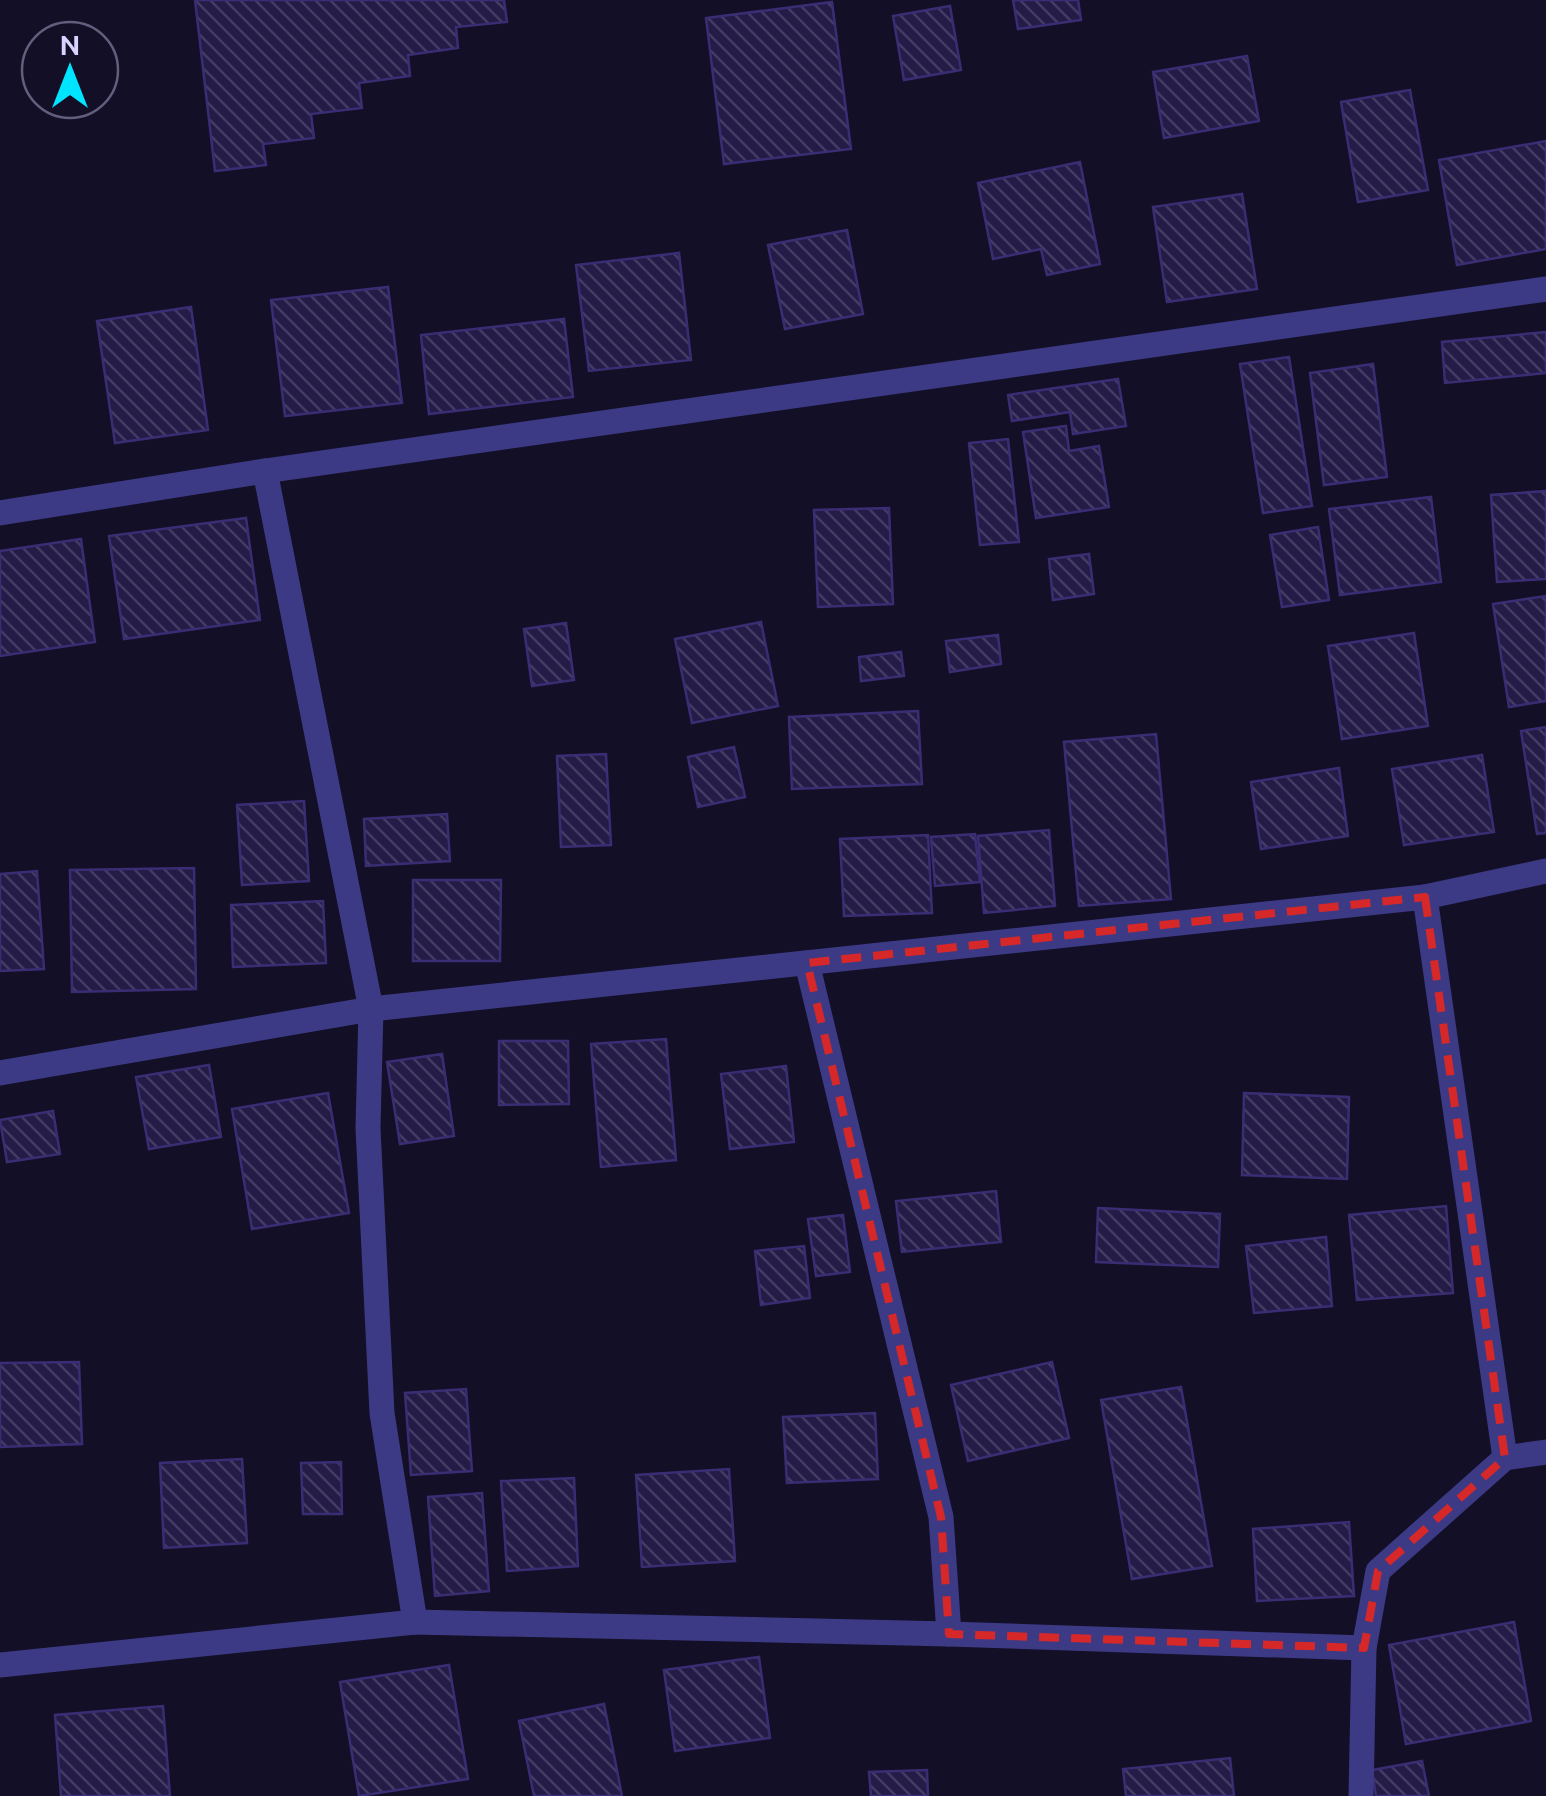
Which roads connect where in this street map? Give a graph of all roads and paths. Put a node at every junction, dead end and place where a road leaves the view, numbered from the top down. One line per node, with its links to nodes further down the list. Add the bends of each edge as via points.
1 (1546, 289): 2 (street)
2 (265, 470): 3 (street); 7 (street)
3 (0, 513)
4 (1546, 871): 5 (street)
5 (1426, 898): 6 (street); 10 (street)
6 (807, 963): 7 (street); 12 (street, via 941,1517)
7 (371, 1009): 8 (street); 11 (street, via 368,1128 382,1413)
8 (0, 1074)
9 (1546, 1452): 10 (street)
10 (1505, 1458): 13 (street, via 1378,1571)
11 (415, 1622): 12 (street); 14 (street)
12 (949, 1634): 13 (street)
13 (1364, 1648): 15 (street)
14 (0, 1664)
15 (1361, 1796)

